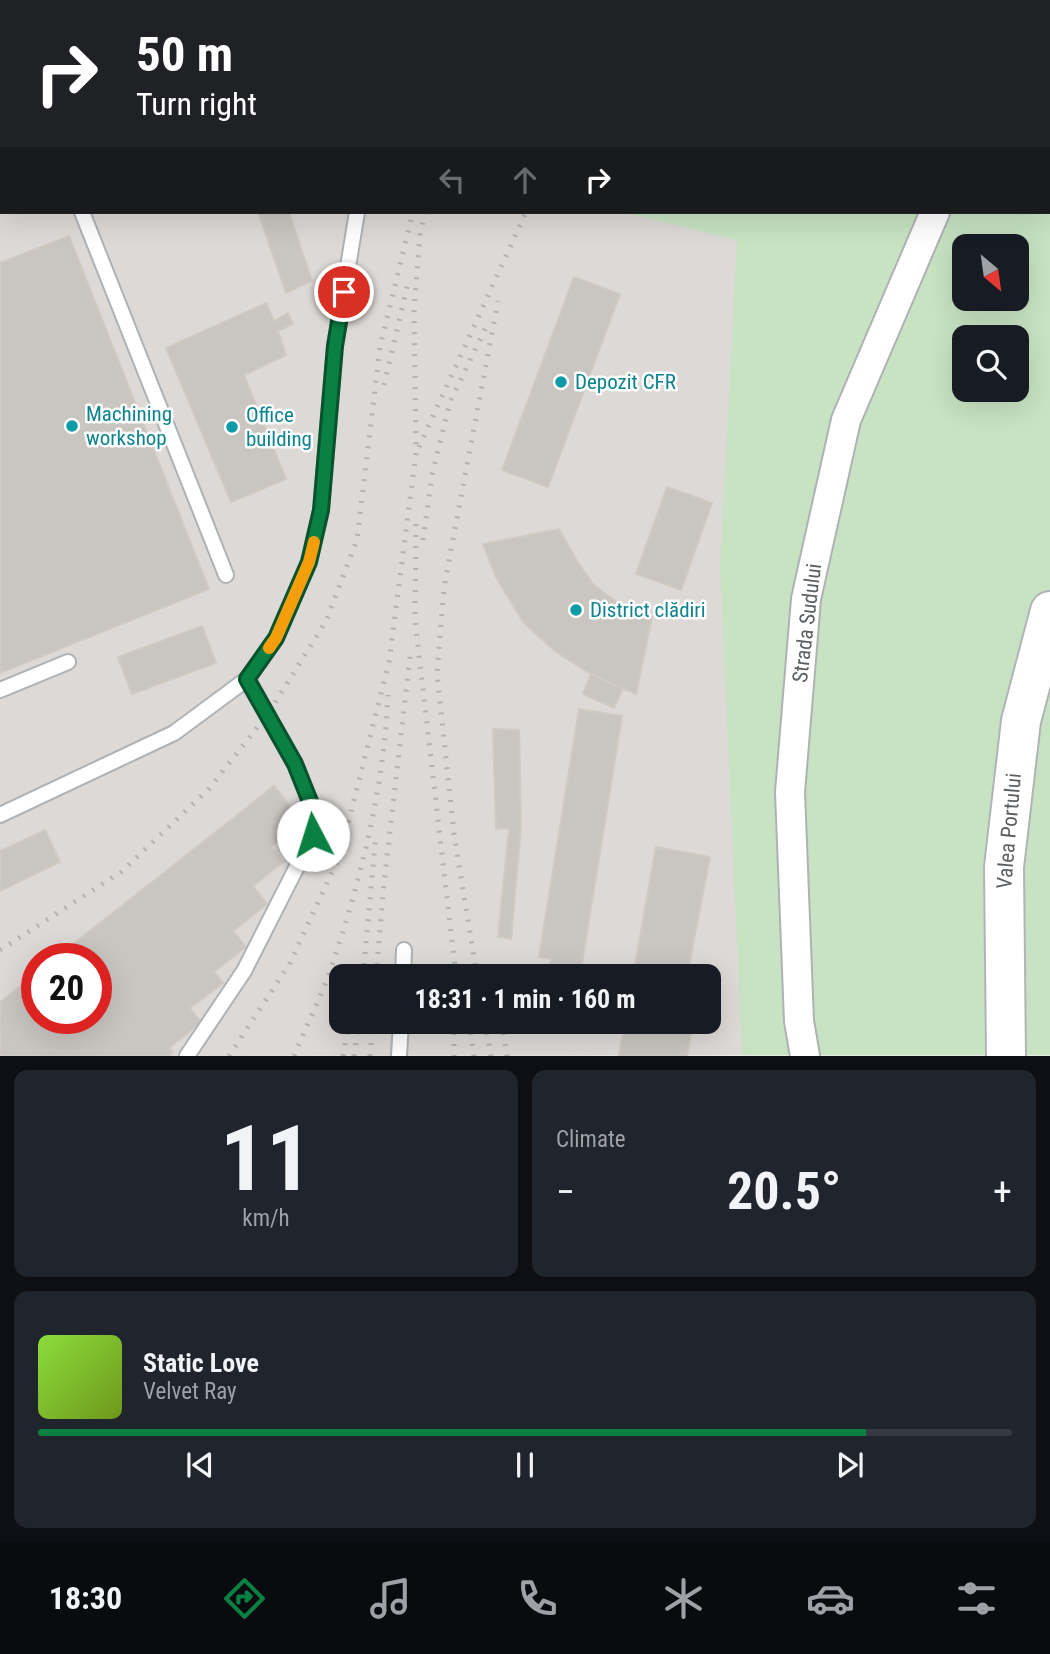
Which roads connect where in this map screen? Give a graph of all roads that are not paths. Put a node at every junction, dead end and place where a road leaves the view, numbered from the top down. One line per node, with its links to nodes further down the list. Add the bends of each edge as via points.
1 (83, 214): 4 (lane)
2 (357, 214): 7 (lane, via 335,346 321,510 309,562 276,638)
3 (934, 214): 15 (street, Strada Sudului, via 846,421 806,599 790,792 799,1021)
4 (226, 575)
5 (1050, 611): 16 (street, Valea Portului, via 1021,721 1004,867)
6 (68, 662): 8 (lane)
7 (247, 679): 9 (lane, via 174,733); 13 (lane, via 295,764 315,814 313,835 244,971)
8 (0, 690)
9 (0, 815)
10 (404, 950): 11 (lane)
11 (403, 964)
12 (400, 1034): 14 (lane)
13 (187, 1055)
14 (399, 1055)
15 (805, 1055)
16 (1006, 1055)

